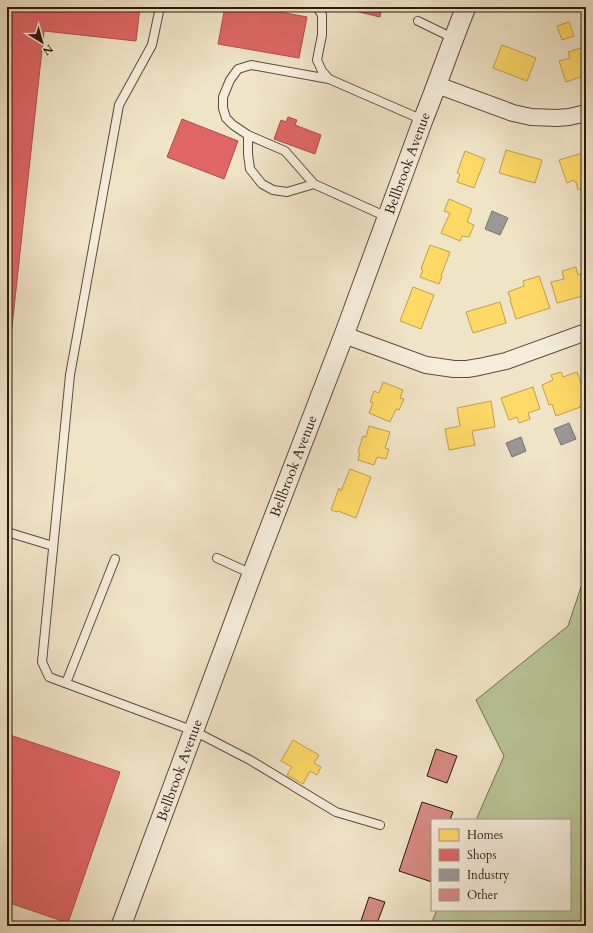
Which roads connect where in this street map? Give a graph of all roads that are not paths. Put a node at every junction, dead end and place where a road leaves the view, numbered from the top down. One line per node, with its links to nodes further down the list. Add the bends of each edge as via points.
1 (160, 7): 16 (lane, via 152,45 120,105 70,375)
2 (317, 7): 6 (lane, via 322,15 322,35 317,60 322,71)
3 (466, 7): 5 (street, Bellbrook Avenue)
4 (418, 21): 5 (lane)
5 (453, 38): 7 (street, Bellbrook Avenue)
6 (330, 79): 9 (lane); 10 (lane, via 251,65 238,69 222,97 223,108 226,118)
7 (437, 85): 8 (street, via 513,113 531,117 557,118); 9 (street, Bellbrook Avenue)
8 (586, 113)
9 (423, 120): 12 (street, Bellbrook Avenue)
10 (248, 135): 11 (lane, via 285,151); 11 (lane, via 250,169 262,184 273,190 287,192)
11 (314, 184): 12 (lane)
12 (387, 217): 14 (street, Bellbrook Avenue)
13 (586, 332): 14 (street, via 506,361 467,369 426,365)
14 (344, 335): 19 (street, Bellbrook Avenue)
15 (7, 532): 16 (lane)
16 (53, 546): 20 (lane, via 42,662 49,677)
17 (217, 558): 19 (lane)
18 (115, 559): 20 (lane)
19 (252, 574): 21 (street, Bellbrook Avenue)
20 (66, 683): 21 (lane)
21 (194, 731): 22 (lane, via 250,760 336,812); 23 (street, Bellbrook Avenue)
22 (380, 825)
23 (121, 926)

